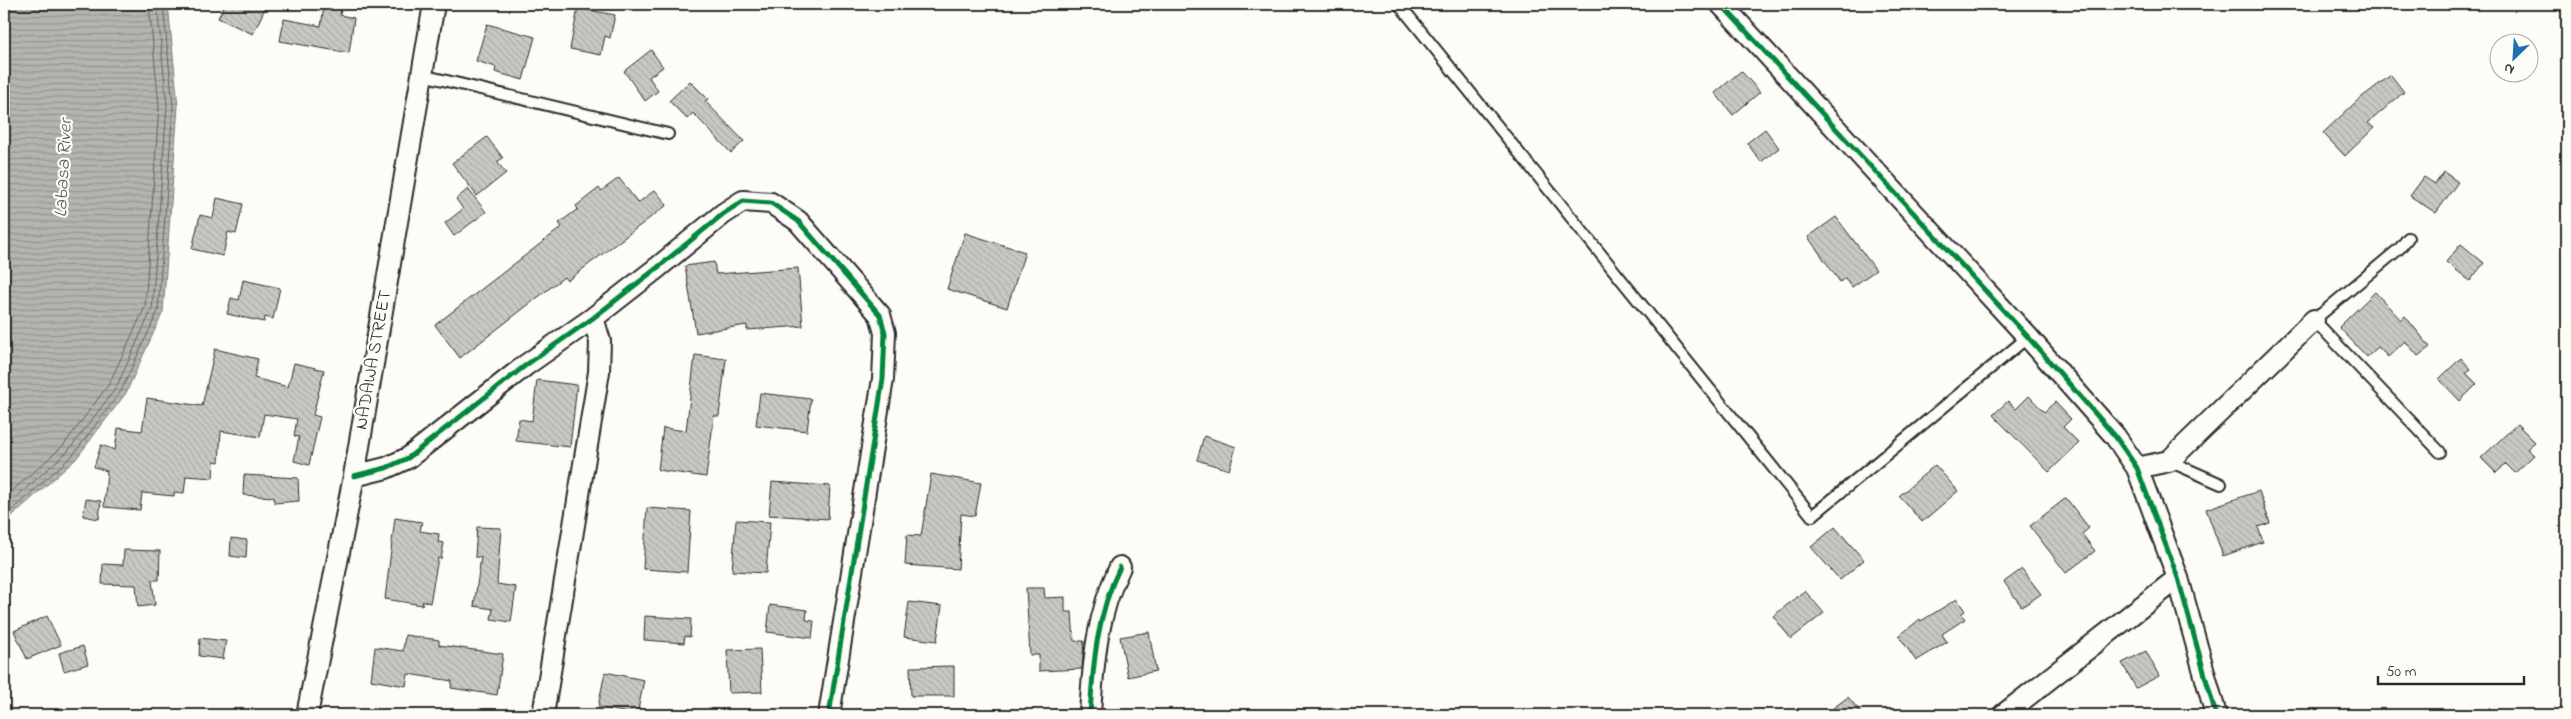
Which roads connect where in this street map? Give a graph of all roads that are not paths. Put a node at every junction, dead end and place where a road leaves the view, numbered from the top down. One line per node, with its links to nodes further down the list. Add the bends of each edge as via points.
1 (434, 4): 4 (street, NADAWA STREET)
2 (1399, 4): 9 (lane, via 1812,516)
3 (1721, 4): 9 (street)
4 (422, 75): 5 (lane); 13 (street, NADAWA STREET)
5 (668, 134)
6 (2408, 238): 8 (lane)
7 (593, 318): 13 (street, via 526,365 408,458 386,468); 18 (street, via 600,341 599,372); 19 (street, via 743,201 771,203 798,221 880,315 885,333 883,378)
8 (2314, 320): 10 (lane); 11 (street)
9 (2028, 337): 12 (street, via 2114,436)
10 (2440, 452)
11 (2169, 461): 12 (street); 14 (lane)
12 (2137, 468): 16 (street)
13 (354, 476): 17 (street, NADAWA STREET)
14 (2221, 484)
15 (1120, 567): 20 (street, via 1109,589 1096,638)
16 (2178, 578): 21 (street); 22 (street)
17 (307, 715)
18 (543, 715)
19 (829, 715)
20 (1090, 715)
21 (2003, 715)
22 (2216, 715)

